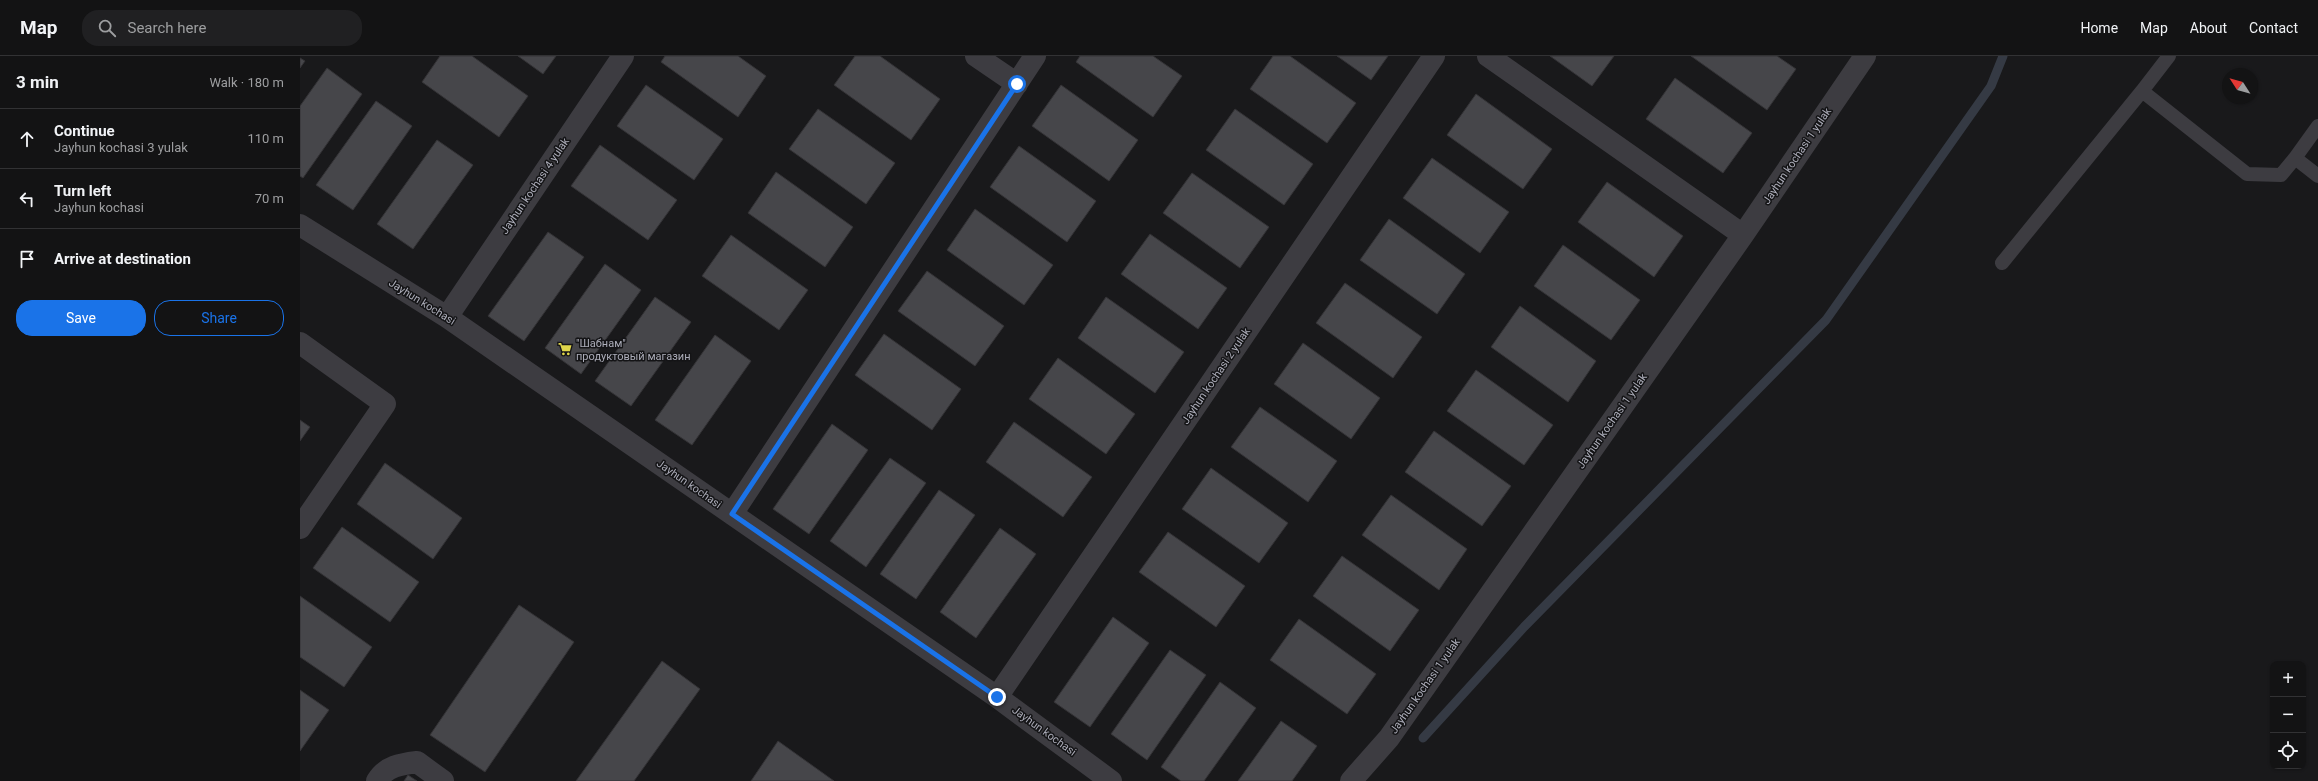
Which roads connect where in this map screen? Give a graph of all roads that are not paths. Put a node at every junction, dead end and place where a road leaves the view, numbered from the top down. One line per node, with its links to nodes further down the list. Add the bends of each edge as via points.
1 (623, 56): 16 (street, Jayhun kochasi 4 yulak)
2 (976, 56): 8 (street)
3 (1035, 56): 8 (street)
4 (1434, 56): 20 (street, Jayhun kochasi 2 yulak)
5 (1488, 56): 14 (street)
6 (1865, 56): 14 (street, Jayhun kochasi 1 yulak)
7 (2169, 56): 9 (lane)
8 (1017, 84): 18 (street)
9 (2142, 91): 11 (lane, via 2247,174 2281,175); 15 (lane)
10 (2318, 126): 11 (lane)
11 (2295, 158): 12 (lane)
12 (2318, 176)
13 (300, 225): 16 (street, Jayhun kochasi)
14 (1743, 235): 24 (street, Jayhun kochasi 1 yulak, via 1389,738)
15 (2002, 264)
16 (447, 317): 18 (street, Jayhun kochasi)
17 (300, 343): 19 (street, via 386,404)
18 (732, 514): 20 (street, Jayhun kochasi)
19 (300, 528)
20 (997, 697): 23 (street, Jayhun kochasi)
21 (377, 781): 22 (street, via 381,774 395,765 417,762)
22 (443, 781)
23 (1112, 781)
24 (1351, 781)

